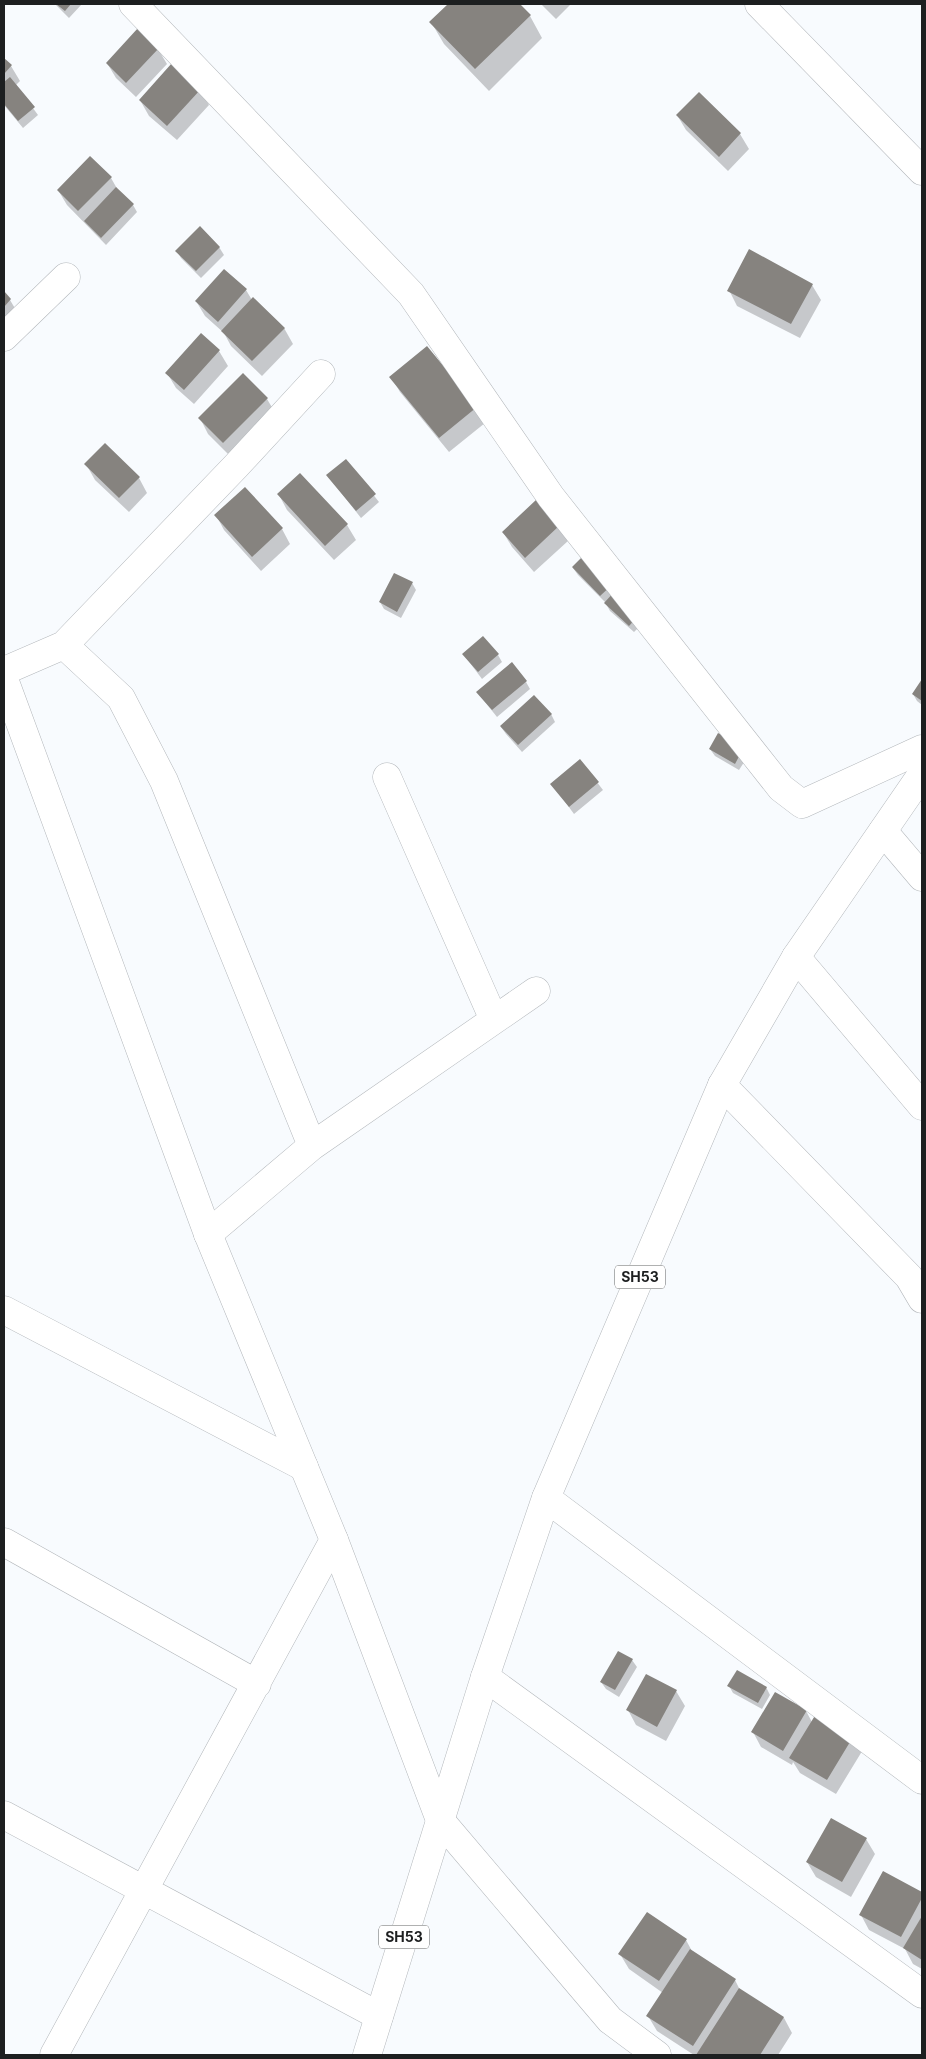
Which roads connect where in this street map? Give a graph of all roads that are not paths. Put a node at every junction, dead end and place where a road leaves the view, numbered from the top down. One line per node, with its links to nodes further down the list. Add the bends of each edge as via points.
1 (133, 4): 10 (street, via 410,294 551,497 781,788 802,804)
2 (759, 4): 3 (street)
3 (922, 171)
4 (66, 277): 5 (street)
5 (4, 337)
6 (321, 374): 7 (street)
7 (64, 645): 8 (street); 20 (street, via 121,698 164,781)
8 (4, 671)
9 (4, 679): 21 (street)
10 (922, 749)
11 (922, 774): 13 (street, SH53)
12 (387, 777): 17 (street)
13 (883, 831): 14 (street); 15 (street, SH53)
14 (922, 877)
15 (796, 957): 18 (street, SH53); 19 (street)
16 (536, 991): 17 (street)
17 (494, 1020): 20 (street)
18 (722, 1085): 22 (street, via 909,1277); 25 (street, SH53)
19 (922, 1106)
20 (312, 1146): 21 (street)
21 (208, 1234): 24 (street)
22 (922, 1299)
23 (4, 1310): 24 (street)
24 (304, 1468): 26 (street)
25 (546, 1498): 28 (street, SH53); 30 (street)
26 (334, 1540): 29 (street); 32 (street)
27 (4, 1542): 29 (street)
28 (484, 1677): 32 (street, SH53); 34 (street)
29 (256, 1684): 33 (street)
30 (922, 1780)
31 (4, 1815): 33 (street)
32 (440, 1820): 35 (street, SH53); 38 (street, via 610,2020)
33 (144, 1890): 35 (street); 36 (street)
34 (922, 1994)
35 (380, 2016): 37 (street, SH53)
36 (54, 2055)
37 (367, 2055)
38 (657, 2055)

